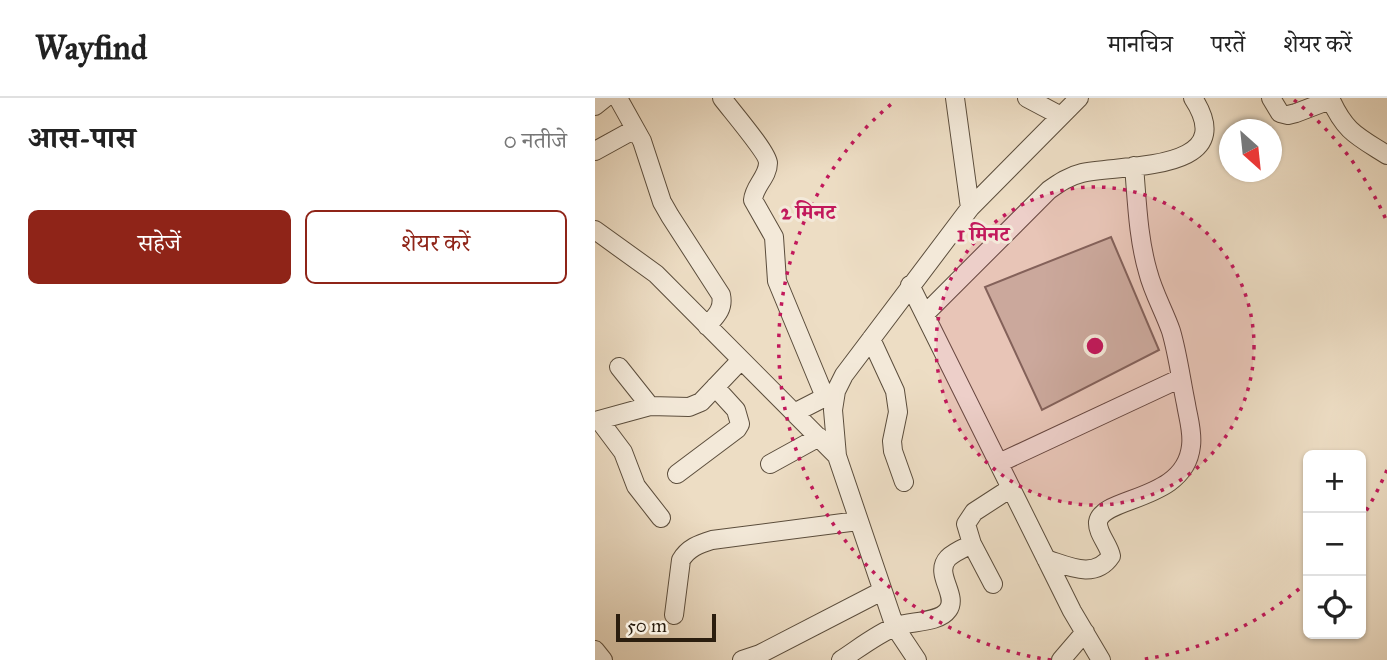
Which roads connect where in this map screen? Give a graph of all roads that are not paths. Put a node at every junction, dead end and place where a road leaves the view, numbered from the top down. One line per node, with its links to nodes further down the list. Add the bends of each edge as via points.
1 (605, 98): 10 (street)
2 (618, 98): 12 (street)
3 (722, 98): 26 (street, via 767,157 767,170 753,200 774,236 777,281)
4 (955, 98): 16 (street)
5 (1027, 98): 11 (street)
6 (1079, 98): 11 (street)
7 (1193, 98): 15 (street, via 1205,125 1203,140 1172,161)
8 (1271, 98): 9 (street, via 1280,113 1287,115)
9 (1330, 99): 14 (street, via 1348,130)
10 (595, 106)
11 (1061, 116): 16 (street)
12 (635, 129): 13 (street); 20 (street, via 662,202 722,295 720,310)
13 (595, 151)
14 (1387, 155)
15 (1134, 166): 19 (street, via 1062,180); 24 (street, via 1143,253 1171,332)
16 (970, 208): 18 (street)
17 (595, 230): 20 (street, via 656,274)
18 (911, 285): 19 (street); 21 (street)
19 (925, 314): 32 (street)
20 (707, 326): 22 (street)
21 (871, 339): 26 (street); 35 (street, via 895,391 898,412 892,441)
22 (741, 360): 25 (street); 28 (street)
23 (619, 367): 27 (street)
24 (1181, 378): 32 (street); 40 (street, via 1191,447 1177,477 1163,488 1101,515 1098,523 1111,556 1105,565 1082,570)
25 (715, 387): 27 (street, via 689,407); 34 (street, via 736,410 740,424)
26 (830, 394): 28 (street); 31 (street)
27 (650, 406): 29 (street)
28 (795, 413): 30 (street)
29 (597, 421): 37 (street, via 623,452 636,486)
30 (818, 437): 31 (street); 33 (street)
31 (837, 456): 38 (street)
32 (999, 463): 36 (street)
33 (769, 464)
34 (677, 474)
35 (904, 482)
36 (1011, 488): 39 (street, via 969,518 967,533); 40 (street)
37 (661, 518)
38 (859, 521): 42 (street); 43 (street, via 697,545 681,560)
39 (972, 544): 41 (street); 44 (street, via 945,564 951,605 947,612)
40 (1046, 559): 45 (street)
41 (993, 584)
42 (882, 591): 44 (street); 49 (street)
43 (674, 615)
44 (895, 626): 47 (street); 50 (street)
45 (1085, 632): 51 (street); 52 (street)
46 (595, 650): 48 (street)
47 (850, 658)
48 (604, 660)
49 (747, 660)
50 (917, 660)
51 (1061, 660)
52 (1101, 660)

